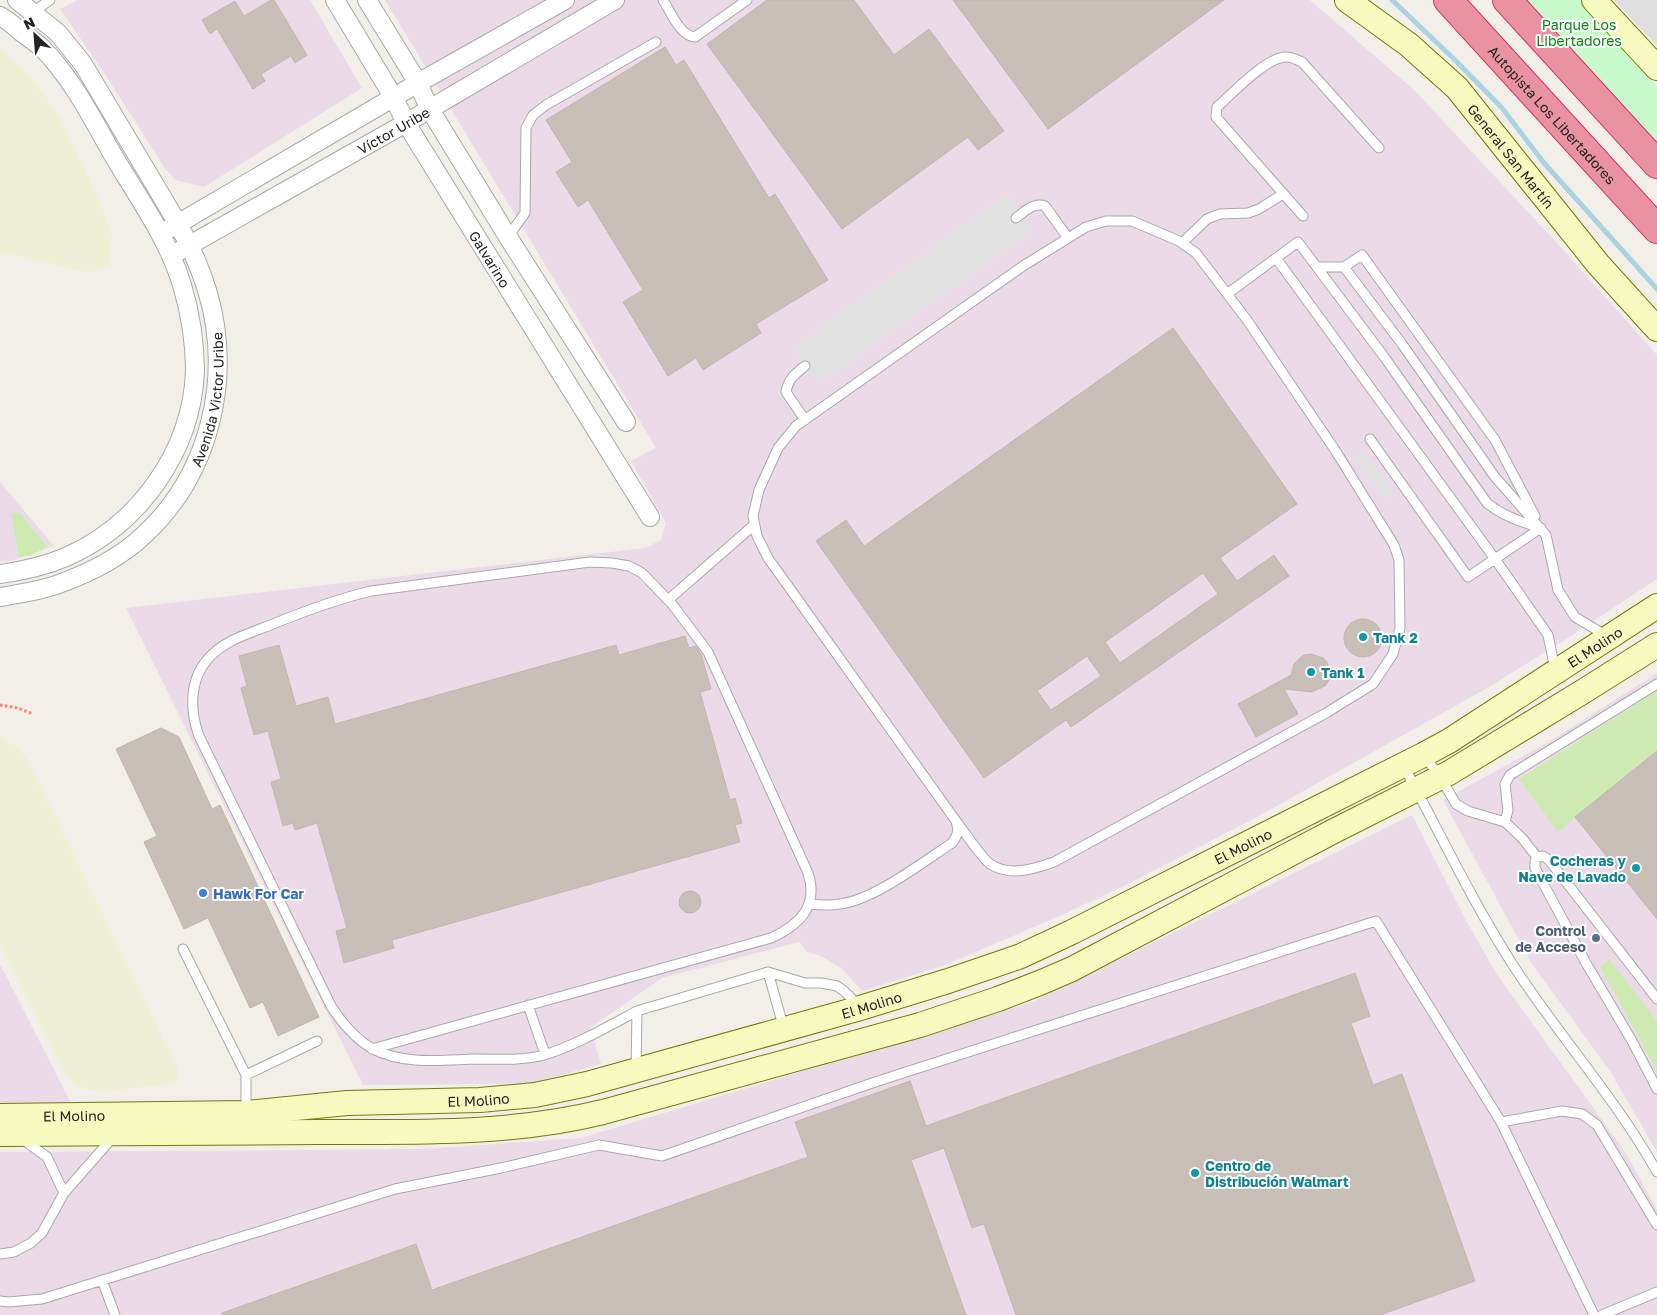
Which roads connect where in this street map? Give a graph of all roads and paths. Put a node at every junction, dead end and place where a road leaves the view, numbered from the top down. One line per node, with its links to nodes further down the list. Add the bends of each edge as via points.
1 (17, 0): 13 (street, Avenida Victor Uribe)
2 (50, 0): 13 (lane)
3 (335, 0): 18 (street, Galvarino)
4 (367, 0): 17 (street, Galvarino)
5 (564, 0): 17 (street, Víctor Uribe)
6 (615, 0): 19 (street, Víctor Uribe)
7 (663, 0): 8 (lane, via 684,32 695,37)
8 (747, 0)
9 (1348, 0): 38 (street, General San Martín, via 1409,45 1457,88 1598,264)
10 (1448, 0): 27 (highway, Autopista Los Libertadores)
11 (1507, 0): 22 (highway)
12 (1594, 0): 16 (street)
13 (33, 12): 26 (street, Avenida Victor Uribe, via 58,33 84,64)
14 (0, 16): 28 (street, Avenida Victor Uribe, via 42,48 72,84)
15 (656, 42): 29 (lane, via 533,115 526,128 524,213)
16 (1654, 60)
17 (418, 83): 18 (street, Víctor Uribe); 19 (street, Galvarino)
18 (394, 98): 20 (street, Galvarino); 26 (street, Víctor Uribe)
19 (429, 108): 20 (street, Víctor Uribe); 29 (street, Galvarino)
20 (406, 123): 32 (street, Víctor Uribe); 41 (street, Galvarino)
21 (1379, 148): 23 (lane, via 1302,62 1286,57 1269,62 1217,107 1216,118)
22 (1657, 164)
23 (1283, 194): 24 (lane); 31 (lane, via 1248,213 1220,214 1207,219)
24 (1303, 216)
25 (1016, 218): 30 (lane, via 1033,206 1046,206)
26 (178, 224): 28 (street, Víctor Uribe); 32 (street, Avenida Victor Uribe)
27 (1657, 229)
28 (160, 235): 33 (street, Avenida Victor Uribe)
29 (508, 237): 39 (street, Galvarino)
30 (1068, 238): 31 (lane, via 1086,227 1106,221 1132,221); 42 (lane, via 1023,266)
31 (1182, 243): 37 (lane, via 1196,253)
32 (190, 246): 33 (street, Víctor Uribe); 50 (street, Avenida Victor Uribe, via 208,292 218,359 211,421 196,464 158,520 126,549 90,571 63,582)
33 (170, 255): 49 (street, Avenida Victor Uribe, via 192,328 194,371 188,412 168,464 139,505 82,549 36,567)
34 (1276, 258): 35 (lane, via 1298,242); 37 (lane); 48 (lane)
35 (1317, 267): 36 (lane); 47 (lane, via 1486,503 1509,518)
36 (1344, 267): 47 (lane, via 1495,477); 47 (lane, via 1362,255 1495,440)
37 (1227, 294): 62 (lane, via 1335,450 1394,545 1399,560 1400,628 1393,654 1373,684 1334,708 1054,862 1031,870 1004,870 989,863)
38 (1657, 329)
39 (582, 352): 41 (street); 43 (street, Galvarino)
40 (805, 366): 42 (lane, via 787,384 786,392)
41 (557, 368): 45 (street, Galvarino)
42 (806, 420): 46 (lane, via 796,426 778,448 759,490)
43 (626, 422)
44 (1370, 439): 48 (lane, via 1468,577)
45 (650, 517)
46 (754, 525): 51 (lane); 62 (lane, via 768,558)
47 (1541, 528): 48 (lane); 53 (lane, via 1546,535 1558,590 1575,617)
48 (1495, 559): 55 (lane, via 1548,635)
49 (0, 574)
50 (0, 597)
51 (668, 600): 65 (lane, via 708,652 808,873 812,884); 76 (lane, via 642,574 629,566 590,562 347,596 227,643 206,660 193,693 192,709 199,736 331,1006 342,1023)
52 (1657, 606): 53 (street, El Molino)
53 (1609, 637): 55 (street, El Molino)
54 (1657, 644): 60 (street, El Molino)
55 (1556, 672): 59 (street, El Molino, via 1449,741)
56 (1657, 684): 63 (lane, via 1510,775 1505,784 1508,810)
57 (0, 705): 58 (path)
58 (33, 714)
59 (1413, 760): 60 (lane); 61 (lane); 67 (street, El Molino)
60 (1440, 777): 61 (street, El Molino); 63 (lane, via 1456,804)
61 (1416, 789): 69 (street, El Molino, via 1072,969); 89 (lane, via 1512,962 1622,1116)
62 (956, 821): 65 (lane, via 957,836 952,843 898,879 842,904)
63 (1505, 822): 64 (lane)
64 (1537, 857): 70 (lane, via 1549,860); 81 (lane, via 1536,868)
65 (809, 904): 71 (lane, via 797,923 771,938)
66 (183, 949): 80 (lane)
67 (1017, 957): 69 (street, via 1028,969 1028,980); 72 (street, El Molino)
68 (768, 972): 72 (lane, via 805,984 837,986 852,999); 73 (lane); 74 (lane)
69 (1022, 990): 82 (street, El Molino, via 920,1025)
70 (1657, 999)
71 (528, 1006): 76 (lane); 77 (lane)
72 (857, 1009): 74 (street, El Molino)
73 (637, 1011): 77 (lane); 79 (lane)
74 (784, 1029): 78 (street, El Molino)
75 (317, 1041): 80 (lane)
76 (372, 1049): 77 (lane, via 417,1060 526,1059)
77 (545, 1054)
78 (662, 1063): 79 (street, El Molino); 82 (street, via 660,1081)
79 (636, 1070): 83 (street, El Molino, via 535,1095 480,1100)
80 (246, 1075): 84 (lane)
81 (1657, 1089)
82 (670, 1093): 88 (street, El Molino, via 553,1123 496,1130)
83 (380, 1102): 84 (street, El Molino); 88 (street, via 374,1112)
84 (246, 1113): 86 (street, El Molino)
85 (1501, 1122): 91 (lane, via 1562,1111 1582,1114 1597,1125); 93 (lane, via 1376,921 884,1079 662,1156 599,1145 395,1188); 97 (lane)
86 (117, 1124): 87 (street, El Molino); 88 (street, El Molino); 90 (lane)
87 (5, 1128): 90 (lane, via 47,1157)
88 (380, 1132)
89 (1657, 1172)
90 (64, 1193): 92 (lane, via 42,1232 31,1243 14,1252)
91 (1657, 1225)
92 (0, 1254)
93 (102, 1280): 95 (lane, via 42,1299); 96 (lane)
94 (1657, 1292): 98 (lane)
95 (0, 1301)
96 (115, 1315)
97 (1594, 1315)
98 (1602, 1315)

